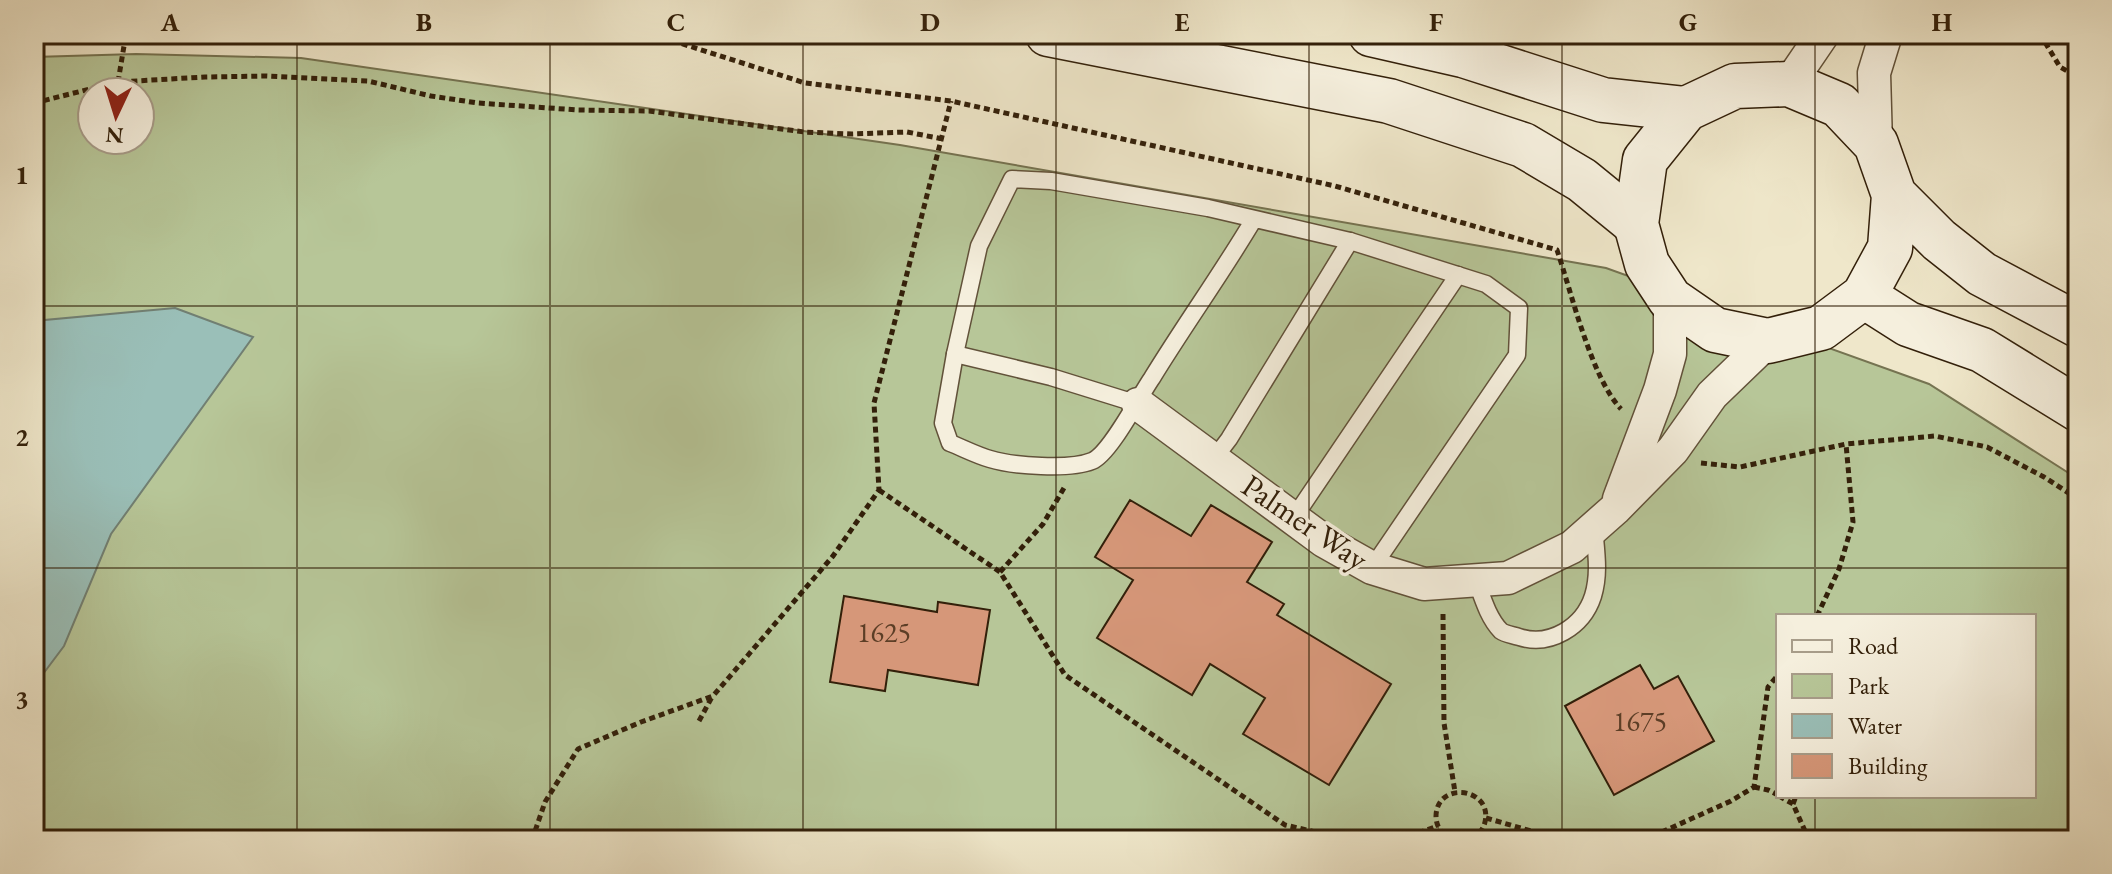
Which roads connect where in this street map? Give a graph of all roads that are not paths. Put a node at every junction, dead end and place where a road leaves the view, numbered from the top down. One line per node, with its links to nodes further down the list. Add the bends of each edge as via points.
1 (1048, 34): 10 (main road, via 1389,101 1523,145 1582,180)
2 (1371, 34): 6 (main road, via 1463,55 1603,100)
3 (1823, 34): 5 (street)
4 (1886, 34): 7 (street, via 1874,73)
5 (1789, 84): 6 (main road, via 1735,86); 7 (main road, via 1839,105)
6 (1686, 109): 10 (main road, via 1645,160)
7 (1876, 144): 8 (main road)
8 (1894, 195): 13 (main road, via 1890,248); 15 (main road, via 1982,274)
9 (1254, 219): 11 (lane); 17 (lane, via 1051,181 1012,179 979,246); 18 (lane)
10 (1636, 224): 14 (main road, via 1647,264)
11 (1350, 241): 12 (lane); 20 (lane)
12 (1458, 275): 22 (lane); 23 (lane, via 1486,284 1519,308 1517,355)
13 (1864, 296): 16 (main road, via 1821,328); 19 (main road, via 1908,324 1982,350)
14 (1670, 299): 16 (main road, via 1715,330); 21 (street, via 1670,354 1660,390)
15 (2078, 325)
16 (1768, 341): 21 (street, Palmer Way, via 1712,395 1673,450)
17 (955, 354): 18 (lane); 18 (lane, via 943,423 950,443 991,459 1074,466 1096,460)
18 (1138, 404): 20 (street, Palmer Way)
19 (2078, 409)
20 (1213, 460): 22 (street, Palmer Way)
21 (1605, 518): 24 (street, Palmer Way, via 1572,547 1508,578); 24 (lane, via 1592,599 1574,626 1553,638 1525,639 1502,632)
22 (1293, 519): 23 (street, Palmer Way)
23 (1372, 568): 24 (street, Palmer Way, via 1424,584)
24 (1461, 581)

